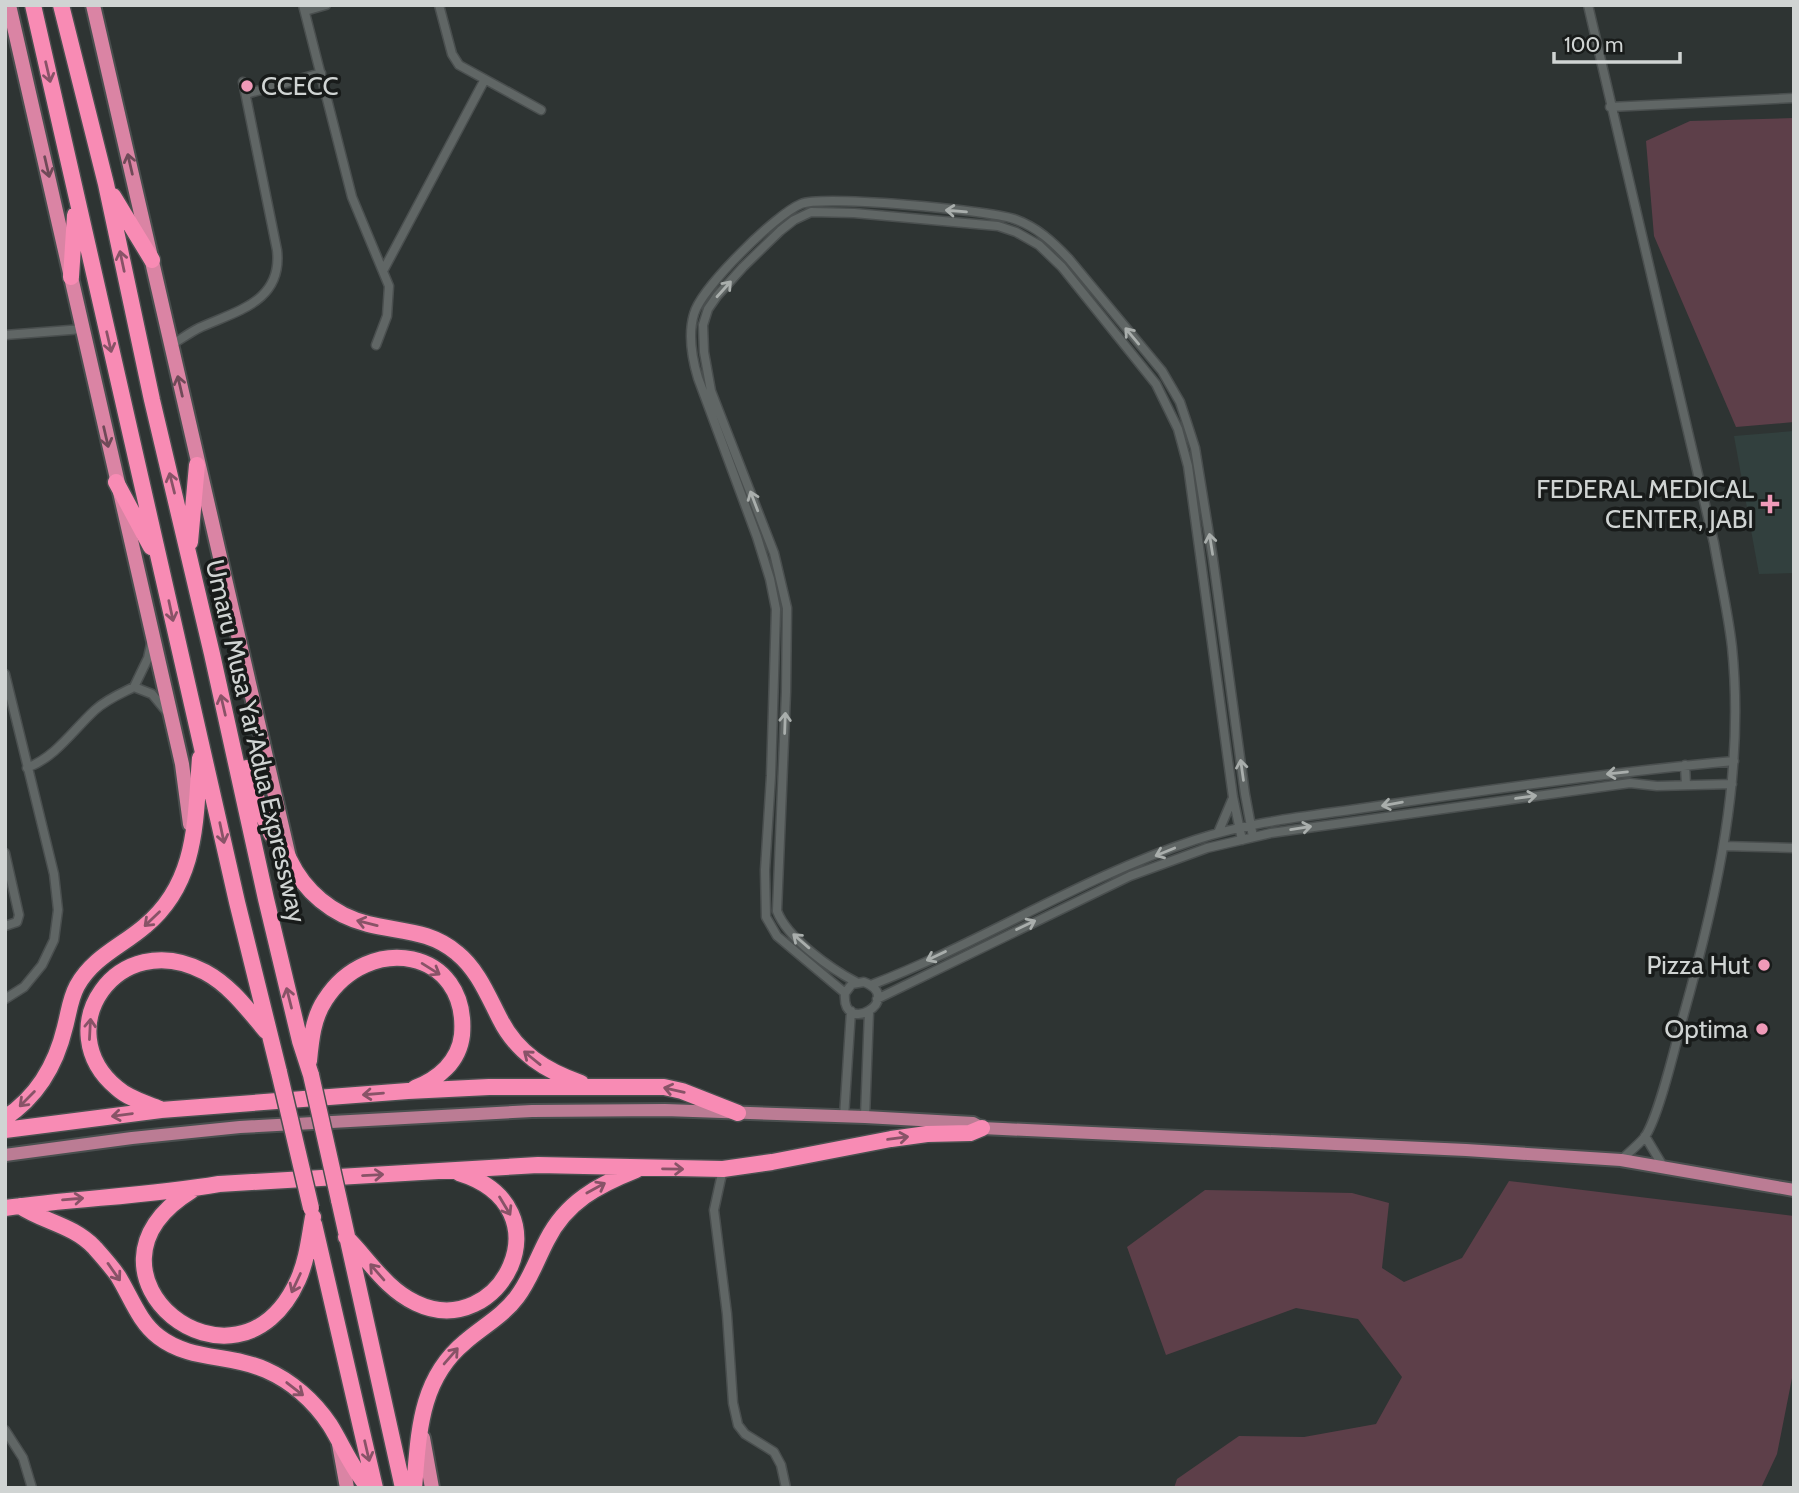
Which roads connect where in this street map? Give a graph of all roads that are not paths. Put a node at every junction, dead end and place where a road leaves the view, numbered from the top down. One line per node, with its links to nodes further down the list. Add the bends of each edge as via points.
1 (9, 5): 20 (highway, one-way to 20)
2 (93, 5): 18 (highway, Umaru Musa Yar'Adua Expressway, one-way to 2)
3 (326, 5): 7 (street)
4 (439, 5): 10 (street, via 456,61)
5 (1588, 5): 14 (street)
6 (62, 7): 16 (highway, Umaru Musa Yar'Adua Expressway)
7 (304, 8): 9 (street)
8 (33, 10): 17 (highway, Umaru Musa Yar'Adua Expressway, one-way to 17)
9 (321, 73): 12 (street); 19 (street, via 352,197)
10 (484, 81): 15 (street); 19 (street)
11 (243, 82): 12 (street)
12 (246, 94): 25 (street, via 277,250 277,272 261,298)
13 (1794, 98): 14 (street)
14 (1611, 107): 39 (street, via 1728,615)
15 (541, 110)
16 (106, 184): 18 (highway); 29 (highway, Umaru Musa Yar'Adua Expressway, one-way to 16)
17 (76, 195): 20 (highway); 30 (highway, Umaru Musa Yar'Adua Expressway, one-way to 30)
18 (152, 260): 25 (highway, Umaru Musa Yar'Adua Expressway)
19 (383, 271): 26 (street, via 390,302)
20 (71, 277): 21 (highway)
21 (83, 329): 22 (street); 28 (highway, one-way to 28)
22 (5, 335)
23 (704, 338): 24 (street); 35 (street, one-way to 23, via 787,608 780,575 711,390); 48 (street, one-way to 48, via 705,317 717,296 771,239 811,212 998,226 1039,245 1148,373 1178,429 1191,490)
24 (691, 339): 34 (street, via 698,378 774,594); 49 (street, one-way to 24, via 1195,448 1180,402 1162,371 1053,242 1026,224 997,214 855,202 801,204 774,222 708,290 694,313)
25 (170, 345): 27 (highway, Umaru Musa Yar'Adua Expressway, one-way to 25)
26 (376, 345)
27 (197, 465): 29 (highway); 59 (highway, Umaru Musa Yar'Adua Expressway)
28 (116, 482): 30 (highway); 31 (highway)
29 (189, 555): 37 (highway, Umaru Musa Yar'Adua Expressway, one-way to 29)
30 (162, 568): 38 (highway, Umaru Musa Yar'Adua Expressway, one-way to 38)
31 (152, 638): 33 (street); 36 (highway)
32 (5, 674): 41 (street)
33 (134, 687): 36 (street, via 152,694); 41 (street, via 113,696 47,758)
34 (774, 691): 35 (street); 43 (street)
35 (786, 692): 44 (street, one-way to 35)
36 (171, 718): 60 (highway, via 191,820)
37 (229, 729): 59 (highway, via 241,749 271,833); 74 (highway, Umaru Musa Yar'Adua Expressway, one-way to 37)
38 (202, 742): 60 (highway, via 196,827); 73 (highway, Umaru Musa Yar'Adua Expressway, one-way to 73)
39 (1734, 761): 40 (street); 46 (street)
40 (1685, 765): 42 (street); 45 (street)
41 (27, 768): 69 (street, via 54,874 58,910 54,940 42,965 24,987)
42 (1654, 769): 47 (street); 50 (street, one-way to 50)
43 (771, 776): 44 (street); 61 (street)
44 (783, 778): 62 (street)
45 (1686, 785): 46 (street); 47 (street)
46 (1732, 785): 56 (street)
47 (1657, 786): 54 (street, one-way to 47, via 1630,783)
48 (1233, 797): 52 (street); 53 (street)
49 (1247, 805): 50 (street, via 1254,816); 51 (street)
50 (1266, 821): 51 (street)
51 (1251, 825): 52 (street); 54 (street)
52 (1238, 827): 53 (street); 55 (street)
53 (1218, 833): 64 (street, one-way to 64, via 1126,867)
54 (1253, 837): 55 (street)
55 (1242, 839): 65 (street, one-way to 55, via 1130,876)
56 (1724, 846): 57 (street); 84 (street, via 1693,982)
57 (1794, 848)
58 (5, 853): 63 (street, via 19,915 17,922)
59 (289, 858): 75 (highway, one-way to 59, via 554,1073 524,1052 506,1031 477,974 457,952 421,933 368,924 340,913 310,890)
60 (188, 862): 81 (highway, one-way to 81, via 159,914 87,971 71,1000 61,1044 47,1076)
61 (765, 870): 62 (street); 68 (street, via 764,909 772,930)
62 (778, 871): 66 (street, one-way to 62, via 785,926 777,911)
63 (5, 926)
64 (969, 940): 65 (street); 67 (street, one-way to 67)
65 (974, 950): 70 (street)
66 (856, 982): 67 (street); 68 (street)
67 (871, 985): 70 (street)
68 (845, 993): 71 (street)
69 (5, 999)
70 (877, 999): 72 (street)
71 (851, 1011): 72 (street); 79 (street)
72 (869, 1012): 80 (street)
73 (268, 1033): 77 (highway, one-way to 73, via 115,1087 98,1067 90,1047 94,1006 110,980 139,962 159,959 191,966 237,996); 94 (highway, Umaru Musa Yar'Adua Expressway, bridge)
74 (310, 1069): 76 (highway, one-way to 76, via 312,1032 325,1000 337,985 366,963 394,956 408,958 436,970 448,981 463,1023 461,1041 449,1066); 95 (highway, Umaru Musa Yar'Adua Expressway, bridge)
75 (593, 1087): 76 (highway); 78 (highway, one-way to 75, via 664,1087)
76 (408, 1091): 77 (highway, one-way to 77)
77 (161, 1110): 83 (highway, one-way to 83)
78 (738, 1113): 79 (main road); 85 (main road, via 532,1111 344,1121 240,1127)
79 (844, 1117): 80 (main road)
80 (865, 1117): 82 (main road)
81 (5, 1118)
82 (982, 1128): 86 (main road); 89 (highway, one-way to 82)
83 (5, 1130)
84 (1645, 1136): 86 (street); 87 (street)
85 (5, 1155)
86 (1621, 1160): 87 (main road)
87 (1663, 1166): 92 (main road)
88 (641, 1169): 89 (highway, one-way to 89); 90 (highway, via 538,1165); 96 (highway, one-way to 88, via 440,1369 452,1353 517,1298 563,1215 599,1185)
89 (723, 1169): 106 (street, via 714,1210 733,1403 738,1425 774,1452)
90 (450, 1170): 91 (highway, one-way to 90); 95 (highway, one-way to 95, via 490,1187 513,1218 516,1244 512,1265 488,1296 453,1309 417,1304 395,1290)
91 (195, 1189): 93 (highway, one-way to 91); 94 (highway, one-way to 91, via 304,1263 284,1303 249,1331 206,1334 180,1324 167,1313 150,1291 145,1272 146,1247 157,1220)
92 (1794, 1190)
93 (13, 1207): 98 (highway, one-way to 98, via 64,1226 91,1244 117,1275 142,1319 162,1339 190,1353 276,1375 314,1405)
94 (312, 1213): 102 (highway, Umaru Musa Yar'Adua Expressway, one-way to 102)
95 (346, 1237): 103 (highway, Umaru Musa Yar'Adua Expressway)
96 (423, 1417): 104 (highway); 105 (highway)
97 (5, 1430): 99 (street, via 23,1458)
98 (339, 1443): 100 (highway); 101 (highway)
99 (32, 1488)
100 (347, 1488)
101 (369, 1488)
102 (375, 1488)
103 (403, 1488)
104 (414, 1488)
105 (432, 1488)
106 (786, 1488)

